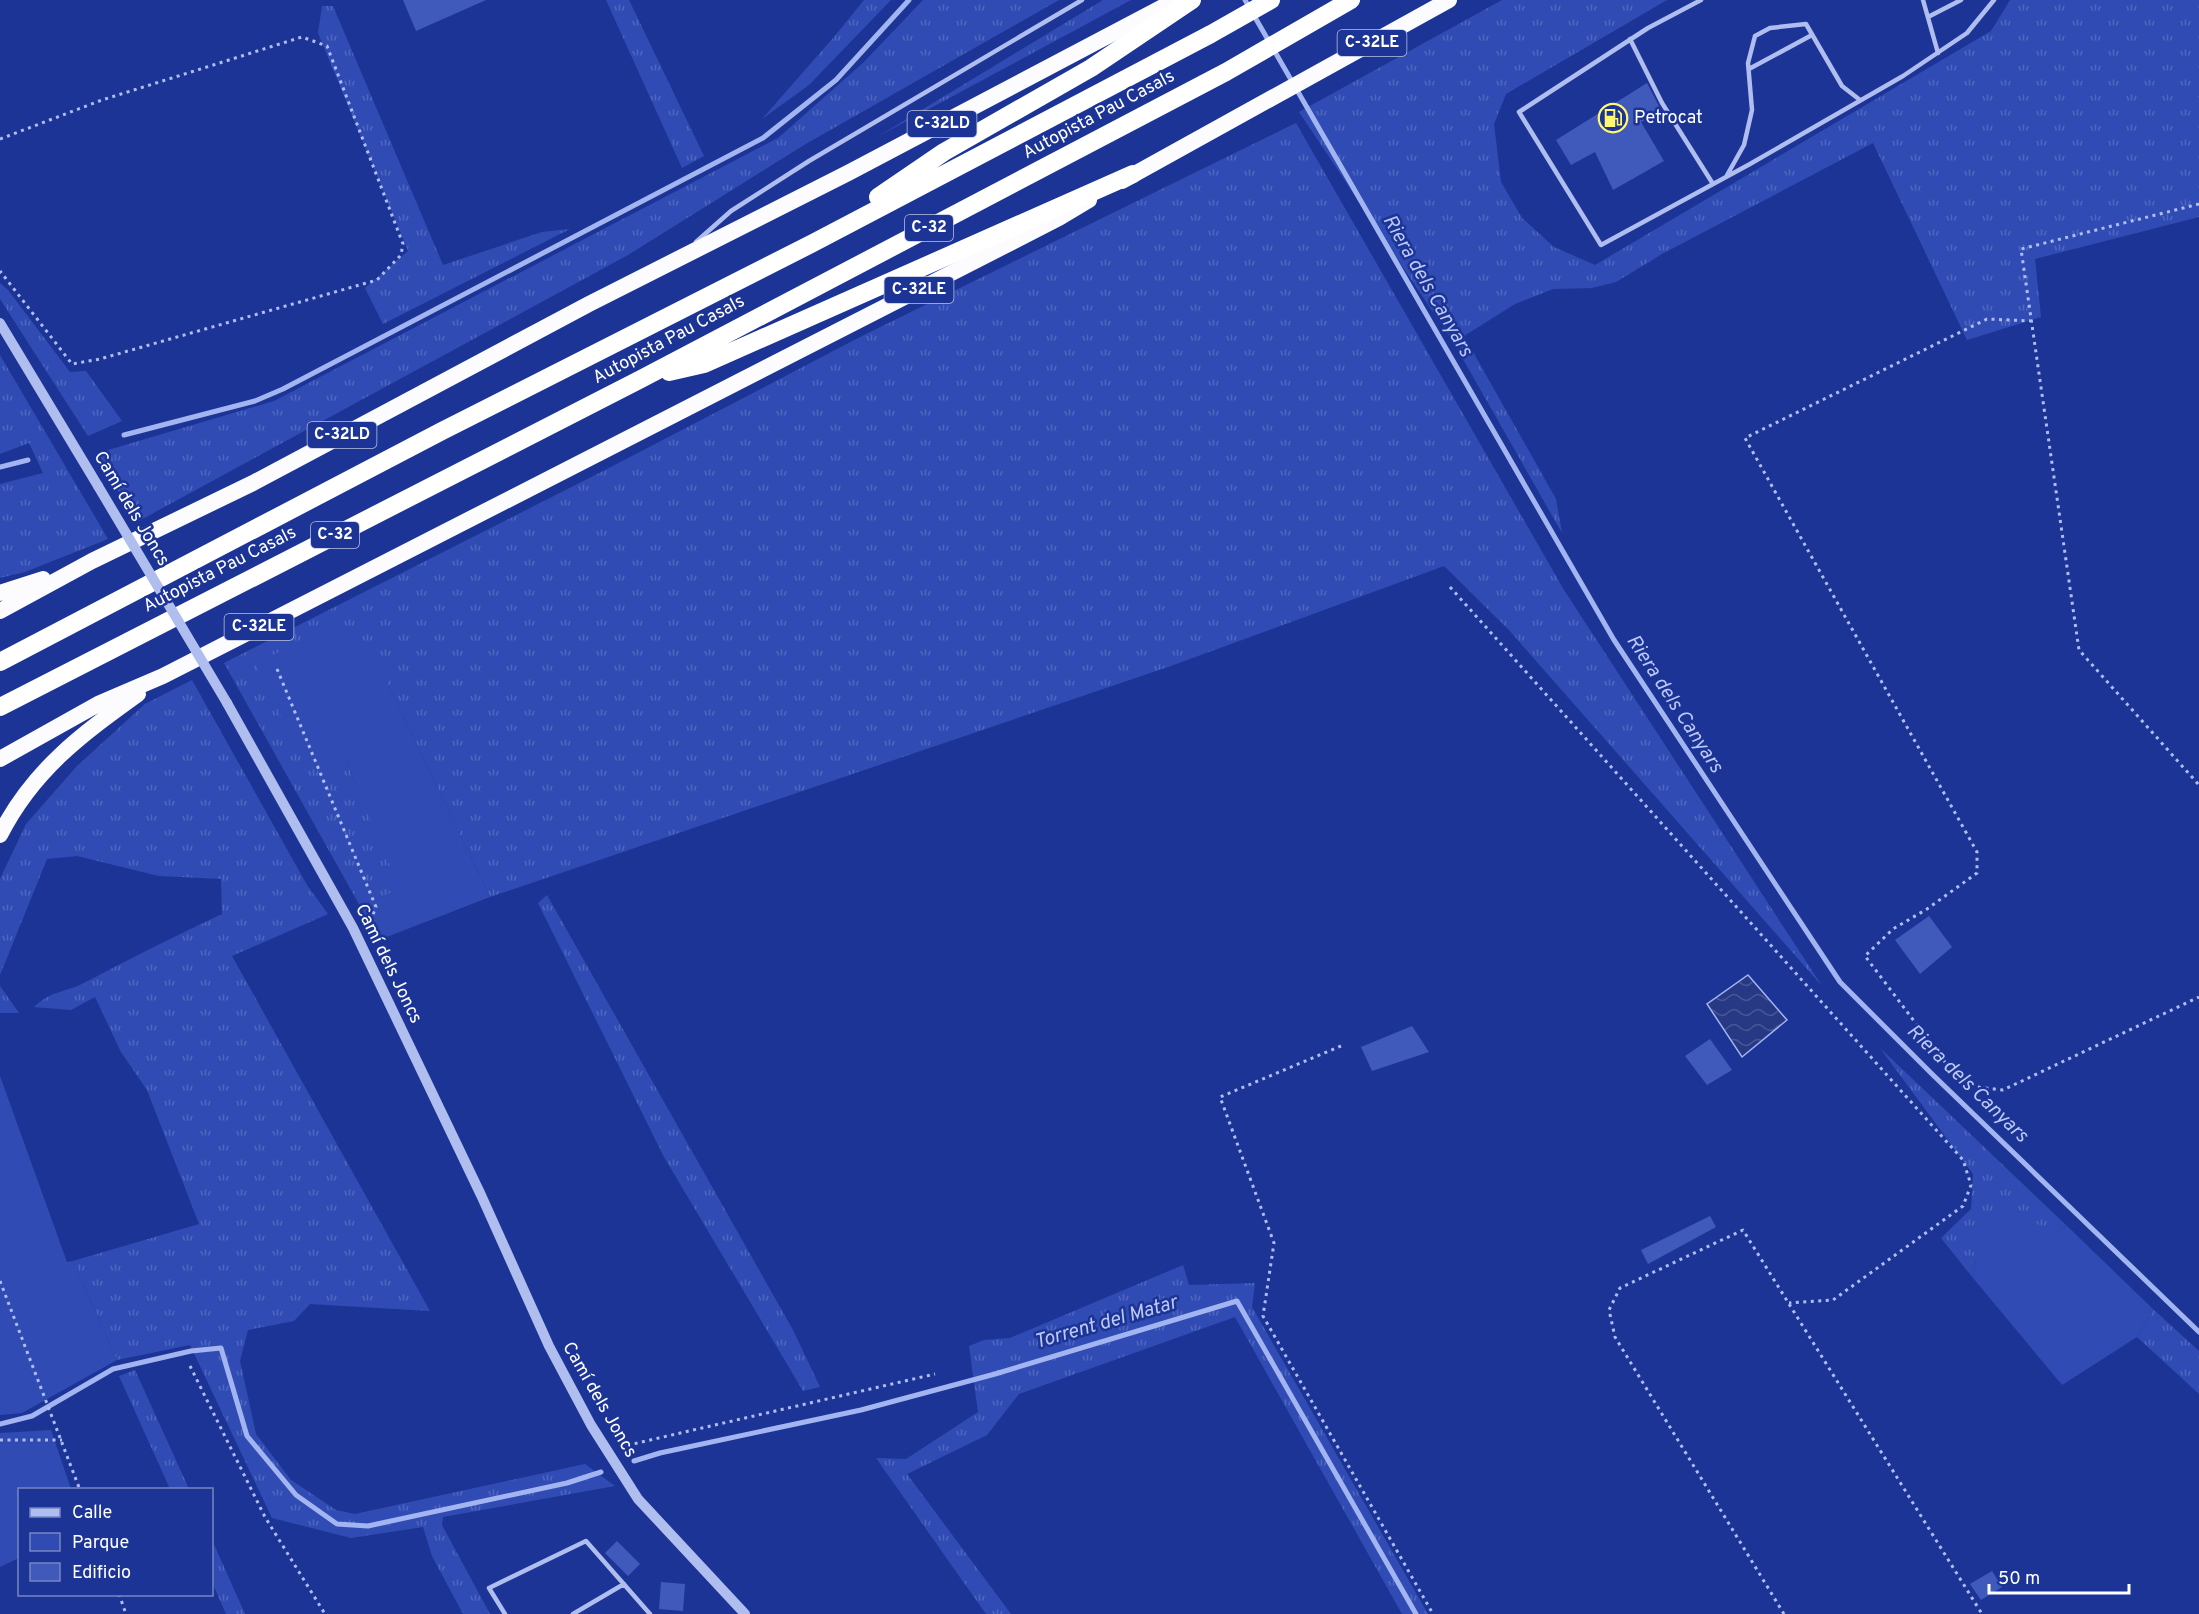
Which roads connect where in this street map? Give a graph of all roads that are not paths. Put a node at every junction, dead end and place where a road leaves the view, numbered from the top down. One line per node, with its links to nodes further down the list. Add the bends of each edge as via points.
1 (1082, 0): 20 (lane, via 808,161 731,211)
2 (1271, 0): 19 (highway, Autopista Pau Casals / C-32)
3 (1352, 0): 22 (highway, Autopista Pau Casals / C-32, via 1218,76)
4 (1449, 0): 16 (highway, C-32LE)
5 (1701, 0): 12 (lane)
6 (1923, 0): 10 (lane)
7 (1961, 0): 10 (lane)
8 (1994, 0): 13 (lane, via 1967,33)
9 (1184, 2): 19 (highway, C-32, via 1091,68 944,152); 20 (highway, C-32LD)
10 (1928, 17): 13 (lane)
11 (1812, 35): 14 (lane); 14 (lane, via 1806,24 1770,28 1755,36); 15 (lane, via 1842,86)
12 (1630, 39): 18 (lane, via 1662,103); 18 (lane, via 1519,112 1601,245)
13 (1938, 53): 15 (lane)
14 (1749, 69): 17 (lane, via 1752,110 1744,145)
15 (1860, 100): 17 (lane)
16 (1133, 174): 22 (highway, C-32, via 704,364); 27 (highway, C-32LE, via 1059,218)
17 (1726, 177): 18 (lane)
18 (1713, 184)
19 (813, 243): 26 (highway, Autopista Pau Casals / C-32)
20 (680, 258): 23 (highway, C-32LD, via 253,483)
21 (0, 323): 35 (street, Camí dels Joncs, bridge, via 227,703 360,944 549,1346 591,1425 638,1499)
22 (641, 379): 28 (highway, Autopista Pau Casals / C-32)
23 (92, 561): 24 (highway); 25 (highway, C-32LD)
24 (0, 593)
25 (0, 611)
26 (0, 662)
27 (163, 676): 29 (highway, C-32LE, via 99,703); 30 (highway, via 83,733 58,757 35,781)
28 (0, 707)
29 (0, 759)
30 (0, 835)
31 (624, 1584): 32 (lane, via 586,1541 489,1588); 33 (lane); 34 (lane)
32 (505, 1614)
33 (573, 1614)
34 (650, 1614)
35 (745, 1614)

